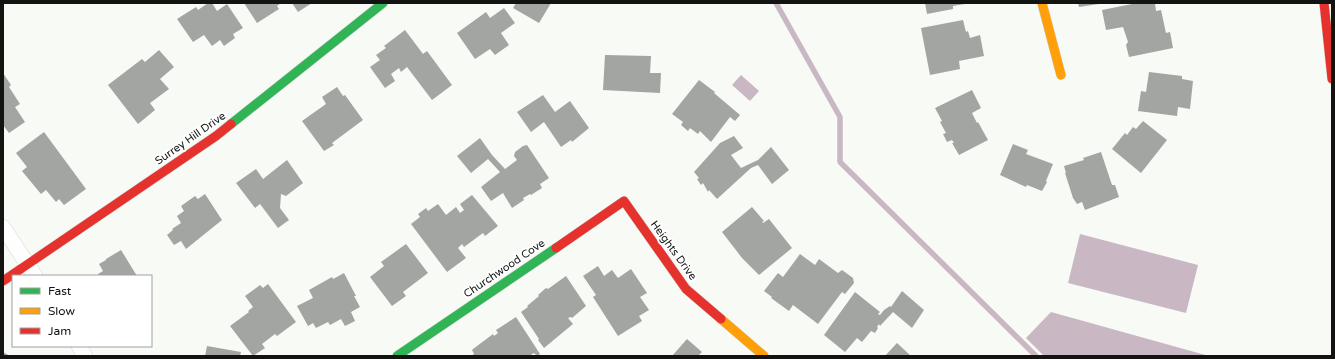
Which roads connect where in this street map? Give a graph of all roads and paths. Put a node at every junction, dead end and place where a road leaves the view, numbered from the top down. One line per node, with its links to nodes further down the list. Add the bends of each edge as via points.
1 (383, 3): 8 (main road, Surrey Hill Drive, via 216,136)
2 (1042, 3): 4 (main road)
3 (1324, 3): 5 (main road)
4 (1061, 75)
5 (1332, 79)
6 (624, 201): 12 (main road, Churchwood Cove); 13 (main road, Heights Drive, via 686,289)
7 (3, 228): 8 (street)
8 (31, 270): 9 (main road, Surrey Hill Drive)
9 (18, 275)
10 (80, 347): 11 (street)
11 (85, 356)
12 (397, 356)
13 (764, 356)

